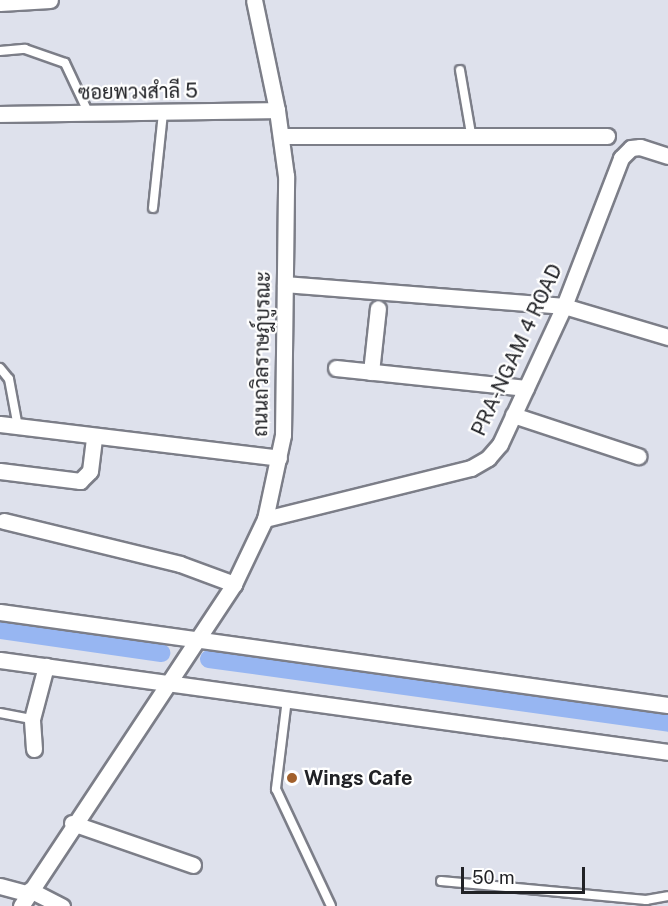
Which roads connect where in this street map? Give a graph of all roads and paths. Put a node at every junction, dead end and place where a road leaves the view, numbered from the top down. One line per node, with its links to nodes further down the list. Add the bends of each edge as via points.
1 (50, 0): 3 (street)
2 (254, 0): 6 (street, ถนนถวิลราษฎ์บูรณะ)
3 (0, 3)
4 (0, 51): 9 (lane, via 25,49 65,63)
5 (460, 70): 10 (lane)
6 (278, 110): 7 (street, ซอยพวงสำลี 5); 11 (street, ถนนถวิลราษฎ์บูรณะ)
7 (163, 113): 9 (street, ซอยพวงสำลี 5); 14 (lane)
8 (0, 114): 9 (street, ซอยพวงสำลี 5)
9 (90, 115)
10 (471, 134): 11 (street); 12 (street)
11 (281, 136): 15 (street, ถนนถวิลราษฎ์บูรณะ, via 286,176)
12 (607, 136)
13 (668, 156): 16 (street, PRA-NGAM 4 ROAD, via 640,147 631,148 621,158)
14 (153, 208)
15 (285, 284): 16 (street); 28 (street, ถนนถวิลราษฎ์บูรณะ)
16 (564, 306): 18 (street); 22 (street, PRA-NGAM 4 ROAD)
17 (378, 308): 21 (street)
18 (668, 337)
19 (0, 368): 25 (lane, via 9,379)
20 (336, 368): 21 (street)
21 (371, 372): 22 (street)
22 (526, 388): 23 (street, PRA-NGAM 4 ROAD)
23 (513, 415): 27 (street); 30 (street, PRA-NGAM 4 ROAD, via 500,444 471,468)
24 (0, 424): 25 (street)
25 (18, 427): 26 (street)
26 (94, 437): 28 (street); 29 (street, via 90,471 80,481)
27 (638, 456)
28 (279, 458): 30 (street, ถนนถวิลราษฎ์บูรณะ)
29 (0, 471)
30 (266, 519): 32 (street, ถนนถวิลราษฎ์บูรณะ)
31 (4, 521): 32 (street, via 180,564)
32 (234, 584): 34 (street, ถนนถวิลราษฎ์บูรณะ)
33 (0, 612): 34 (street)
34 (196, 638): 37 (street, ถนนถวิลราษฎ์บูรณะ); 39 (street)
35 (0, 660): 36 (street)
36 (46, 666): 37 (street); 41 (street)
37 (168, 682): 38 (street); 44 (street, ถนนถวิลราษฎ์บูรณะ)
38 (287, 699): 43 (street); 51 (lane, via 276,789)
39 (668, 705)
40 (0, 713): 41 (lane)
41 (32, 719): 42 (street)
42 (34, 749)
43 (668, 752)
44 (72, 823): 45 (street); 48 (street, ถนนถวิลราษฎ์บูรณะ)
45 (194, 865)
46 (441, 881): 49 (lane, via 646,900)
47 (0, 886): 48 (street)
48 (26, 896): 50 (street)
49 (668, 896)
50 (62, 906)
51 (331, 906)

